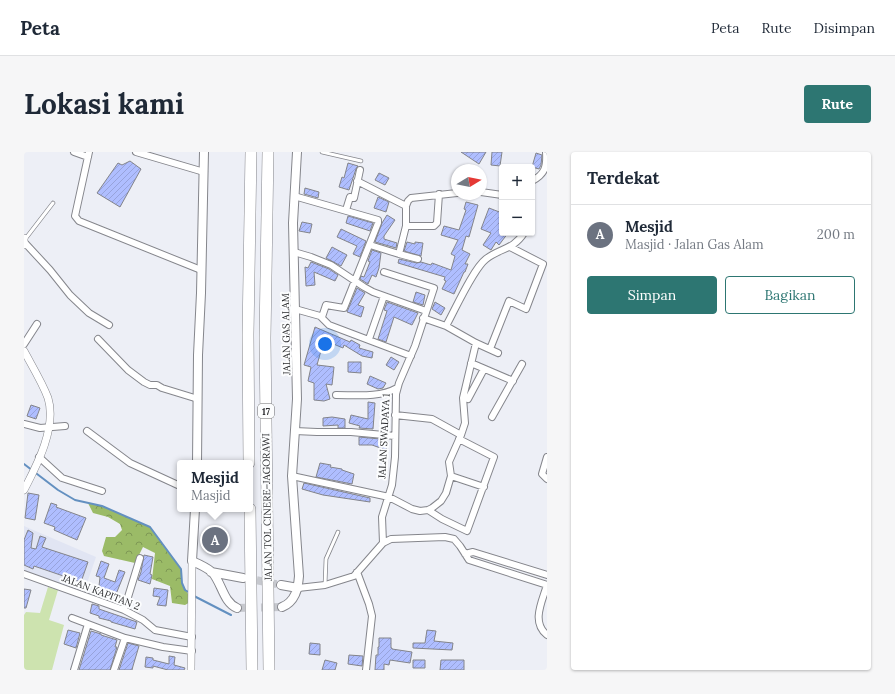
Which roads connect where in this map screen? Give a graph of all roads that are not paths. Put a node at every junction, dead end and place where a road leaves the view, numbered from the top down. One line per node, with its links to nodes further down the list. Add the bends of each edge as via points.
1 (74, 152): 9 (street)
2 (136, 152): 12 (street)
3 (204, 152): 12 (main road)
4 (251, 152): 70 (highway, JALAN TOL CINERE–JAGORAWI / 17)
5 (268, 152): 109 (highway, JALAN TOL CINERE–JAGORAWI / 17, via 265,338)
6 (297, 152): 19 (main road, JALAN GAS ALAM)
7 (322, 152): 10 (lane)
8 (546, 152): 13 (street, via 544,173)
9 (88, 154): 31 (street, via 75,216 79,221)
10 (361, 161)
11 (360, 170): 14 (street)
12 (204, 172): 31 (main road)
13 (535, 179)
14 (357, 181): 21 (street); 22 (street, via 354,198 350,197)
15 (487, 192): 18 (street)
16 (451, 193): 17 (street)
17 (439, 194): 21 (street, via 411,198); 23 (street, via 437,223 434,226)
18 (499, 194)
19 (294, 196): 22 (street); 28 (main road, JALAN GAS ALAM)
20 (53, 203): 25 (lane)
21 (406, 206): 23 (street)
22 (346, 210): 26 (street, via 378,220)
23 (406, 226): 29 (street)
24 (522, 236): 27 (street)
25 (24, 242): 40 (street, via 89,313)
26 (370, 245): 29 (street); 33 (street)
27 (510, 247): 41 (street, via 482,262); 46 (street, via 543,264 526,309 509,301)
28 (294, 252): 33 (street, via 331,265); 35 (main road, JALAN GAS ALAM)
29 (399, 254): 30 (street)
30 (418, 259)
31 (201, 270): 56 (main road)
32 (384, 272): 36 (street, JALAN SWADAYA 1, via 434,288)
33 (355, 282): 34 (street); 37 (street, via 344,308 326,305)
34 (384, 296): 36 (street); 42 (street)
35 (295, 309): 37 (street); 63 (main road, JALAN GAS ALAM)
36 (426, 312): 38 (street, JALAN SWADAYA 1)
37 (322, 317): 42 (street, via 329,324)
38 (423, 318): 41 (street); 49 (street, JALAN SWADAYA 1)
39 (37, 324): 45 (street)
40 (109, 325)
41 (446, 326): 44 (street)
42 (368, 338): 49 (street)
43 (98, 339): 56 (street, via 128,370 144,382)
44 (476, 343): 46 (street); 50 (street)
45 (24, 344)
46 (490, 349): 48 (street)
47 (24, 351): 62 (street, via 48,399)
48 (498, 353)
49 (412, 356): 54 (street, JALAN SWADAYA 1)
50 (471, 364): 52 (street); 66 (street, via 463,398 465,423)
51 (522, 364): 53 (street)
52 (484, 369): 53 (street); 57 (street)
53 (513, 381): 59 (street)
54 (397, 388): 55 (street, via 386,393); 58 (street, JALAN SWADAYA 1)
55 (336, 395)
56 (198, 399): 69 (main road)
57 (468, 399)
58 (395, 415): 65 (street, JALAN SWADAYA 1); 66 (street, via 432,419)
59 (492, 417)
60 (24, 424): 62 (street)
61 (65, 426): 62 (street)
62 (49, 428): 68 (street)
63 (295, 430): 65 (street); 71 (main road, JALAN GAS ALAM)
64 (87, 431): 74 (street, via 130,463)
65 (395, 436): 78 (street, JALAN SWADAYA 1, via 394,470)
66 (460, 437): 72 (street, via 449,462); 75 (street, via 494,457)
67 (547, 457): 73 (street, via 542,474)
68 (39, 458): 76 (street); 77 (street, via 62,478)
69 (197, 460)
70 (249, 460)
71 (292, 476): 78 (street); 95 (main road, JALAN GAS ALAM)
72 (451, 476): 75 (street); 79 (street, via 446,493)
73 (547, 479)
74 (177, 485)
75 (484, 487): 79 (street, via 467,531)
76 (24, 490)
77 (102, 491)
78 (388, 497): 79 (street, via 412,509); 83 (street, JALAN SWADAYA 1, via 382,517)
79 (428, 510)
80 (195, 512): 86 (main road)
81 (250, 512): 108 (highway, JALAN TOL CINERE–JAGORAWI)
82 (338, 532): 93 (lane, via 326,559)
83 (383, 542): 84 (street, via 391,539 445,537 454,539); 88 (street)
84 (465, 554): 90 (street, via 473,552); 94 (street, via 469,560)
85 (140, 558): 98 (street)
86 (192, 561): 87 (main road); 102 (street)
87 (211, 572): 91 (main road); 97 (main road, via 227,599)
88 (357, 572): 93 (street, via 354,576); 110 (street, via 372,616)
89 (24, 574): 98 (street, JALAN KAPITAN 2)
90 (547, 575)
91 (243, 578)
92 (281, 584): 95 (main road)
93 (324, 585): 95 (street)
94 (547, 585): 101 (street, via 538,618 541,628)
95 (298, 588): 96 (main road, via 292,600)
96 (282, 607)
97 (237, 608)
98 (124, 610): 102 (street, JALAN KAPITAN 2, via 155,630)
99 (72, 618): 100 (street)
100 (88, 624): 103 (street); 105 (street)
101 (547, 635)
102 (192, 637): 104 (street)
103 (125, 638): 104 (street); 106 (street)
104 (192, 651): 107 (street)
105 (74, 670)
106 (114, 670)
107 (191, 670)
108 (252, 670)
109 (269, 670)
110 (366, 670)

